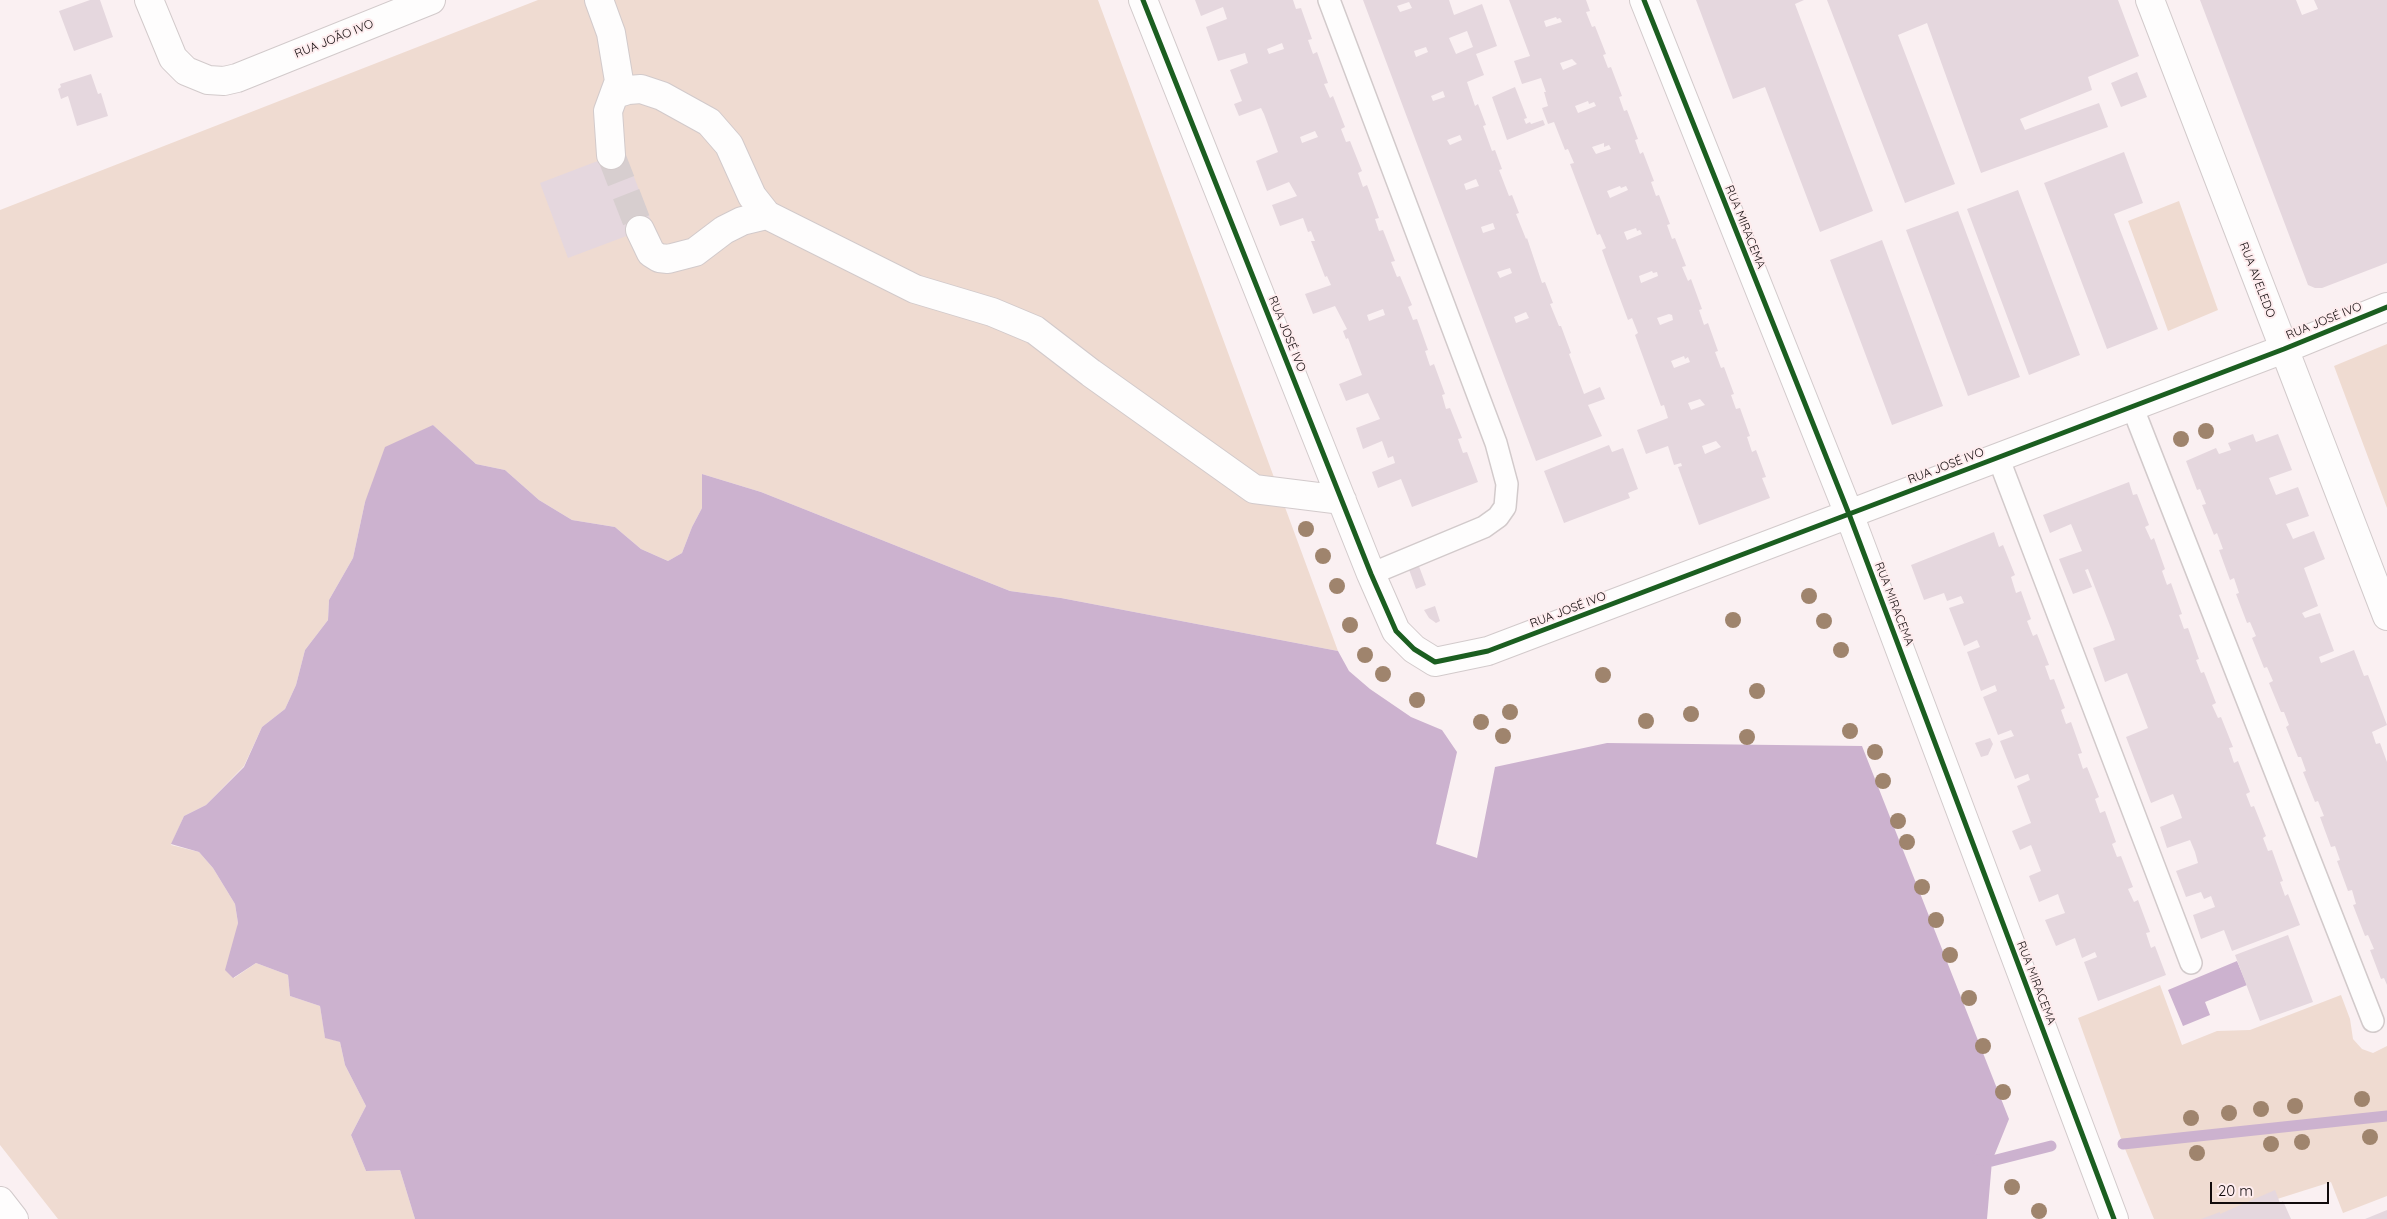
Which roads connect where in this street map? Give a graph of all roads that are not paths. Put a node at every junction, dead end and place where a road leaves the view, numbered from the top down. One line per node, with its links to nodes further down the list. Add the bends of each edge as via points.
1 (149, 0): 2 (street, RUA JOÃO IVO, via 173,58 186,71 208,80 224,81)
2 (431, 0)
3 (599, 0): 8 (street, via 611,33)
4 (1143, 0): 18 (street, RUA JOSÉ IVO)
5 (1329, 0): 20 (lane, via 1493,433 1507,484 1505,507 1484,527)
6 (1644, 0): 19 (street, RUA MIRACEMA)
7 (2150, 0): 15 (street, RUA AVELEDO)
8 (615, 58): 9 (street); 10 (street, via 618,80)
9 (641, 89): 10 (street); 12 (street, via 662,96 709,122 729,144 752,196)
10 (615, 94): 11 (street, via 608,111)
11 (611, 155)
12 (767, 215): 13 (street, via 742,221 695,252 668,259 651,253); 18 (street, via 915,289 992,312 1035,330 1254,489)
13 (640, 230)
14 (2387, 307): 15 (street, RUA JOSÉ IVO)
15 (2284, 349): 16 (street, RUA JOSÉ IVO); 21 (street, RUA AVELEDO)
16 (2132, 406): 17 (street, RUA JOSÉ IVO); 23 (lane)
17 (1998, 457): 19 (street, RUA JOSÉ IVO); 22 (lane)
18 (1342, 500): 20 (street, RUA JOSÉ IVO)
19 (1849, 514): 20 (street, RUA JOSÉ IVO, via 1488,651 1435,662 1414,649 1396,631); 26 (street, RUA MIRACEMA)
20 (1371, 574)
21 (2387, 616)
22 (2191, 963)
23 (2373, 1021)
24 (0, 1201): 25 (street)
25 (14, 1219)
26 (2114, 1219)

